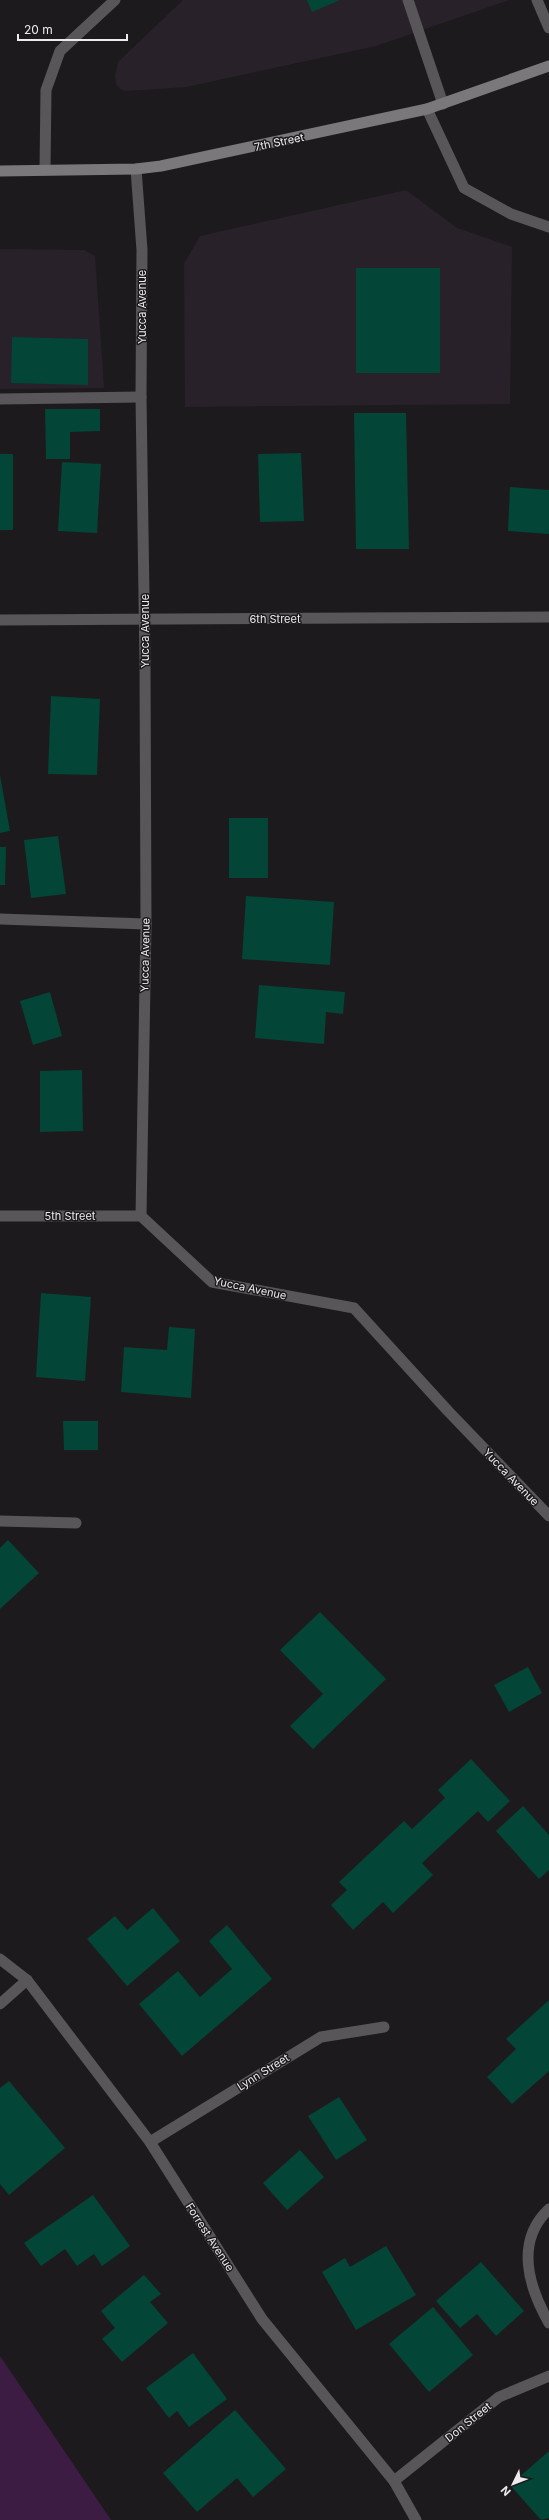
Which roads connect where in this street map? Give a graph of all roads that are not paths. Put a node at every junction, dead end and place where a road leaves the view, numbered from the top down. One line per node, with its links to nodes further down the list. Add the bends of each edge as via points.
1 (115, 0): 9 (street, via 60,51 46,90)
2 (408, 0): 6 (street)
3 (537, 0): 4 (street)
4 (549, 28)
5 (549, 66): 6 (main road, 7th Street)
6 (443, 104): 7 (main road, 7th Street)
7 (427, 109): 8 (main road, 7th Street, via 267,145); 11 (street, via 464,188 511,214)
8 (136, 169): 9 (main road, 7th Street); 12 (street, Yucca Avenue, via 142,250)
9 (44, 170): 10 (main road, 7th Street)
10 (0, 171)
11 (549, 227)
12 (142, 396): 13 (street); 15 (street, Yucca Avenue)
13 (0, 399)
14 (549, 617): 15 (street, 6th Street)
15 (145, 619): 16 (street, 6th Street); 18 (street, Yucca Avenue)
16 (0, 620)
17 (0, 919): 18 (street)
18 (146, 924): 20 (street, Yucca Avenue)
19 (0, 1216): 20 (street, 5th Street)
20 (141, 1216): 21 (street, Yucca Avenue, via 212,1282 354,1308)
21 (549, 1516)
22 (0, 1522): 23 (street)
23 (76, 1522)
24 (0, 1959): 25 (street, Forrest Avenue)
25 (27, 1980): 26 (street); 28 (street, Forrest Avenue)
26 (0, 2004)
27 (384, 2027): 28 (street, Lynn Street, via 321,2037)
28 (150, 2142): 32 (street, Forrest Avenue, via 262,2318)
29 (549, 2209): 30 (street, via 536,2221 527,2244 529,2273)
30 (549, 2323)
31 (549, 2376): 32 (street, Don Street, via 499,2397)
32 (394, 2481): 33 (street, Forrest Avenue)
33 (416, 2520)

